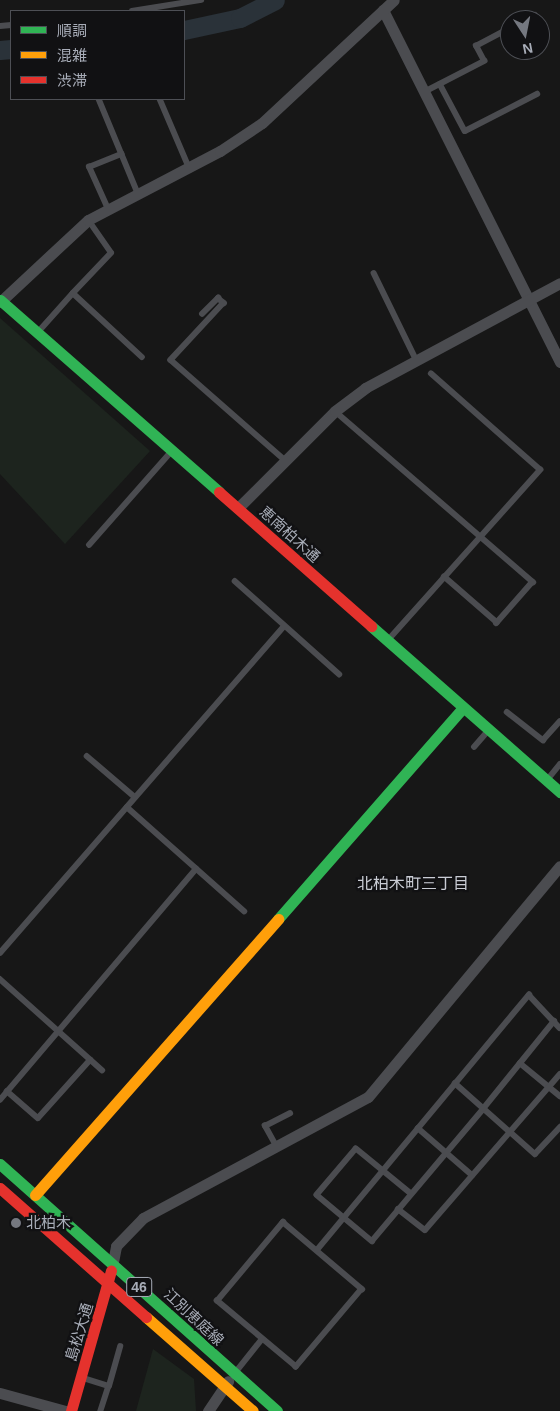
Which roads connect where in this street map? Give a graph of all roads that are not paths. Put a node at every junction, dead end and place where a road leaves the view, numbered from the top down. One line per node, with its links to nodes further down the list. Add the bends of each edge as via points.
1 (201, 0): 3 (lane)
2 (394, 0): 4 (street)
3 (138, 10)
4 (383, 10): 7 (street); 12 (street, via 262,123)
5 (500, 33): 6 (lane, via 476,46 484,61)
6 (440, 84): 7 (lane); 8 (lane, via 464,131)
7 (424, 92): 19 (street)
8 (537, 94)
9 (99, 100): 11 (lane)
10 (160, 100): 12 (lane)
11 (122, 154): 13 (lane); 14 (lane, via 89,167)
12 (189, 167): 13 (street)
13 (138, 193): 14 (street)
14 (108, 208): 15 (street)
15 (88, 220): 18 (lane, via 111,253); 20 (street)
16 (374, 273): 24 (lane)
17 (560, 283): 19 (street)
18 (73, 293): 22 (lane); 23 (lane)
19 (528, 299): 24 (street); 25 (street)
20 (0, 301): 22 (street, 恵南柏木通)
21 (202, 314): 29 (lane, via 218,298 224,303 171,360)
22 (38, 333): 28 (street, 恵南柏木通)
23 (142, 357)
24 (415, 357): 27 (street)
25 (560, 362)
26 (432, 374): 31 (lane, via 540,470)
27 (335, 411): 29 (street); 31 (lane)
28 (172, 450): 30 (street, 恵南柏木通); 32 (lane)
29 (285, 460): 30 (street)
30 (238, 508): 36 (street, 恵南柏木通)
31 (481, 537): 33 (lane); 33 (lane, via 533,582 497,623)
32 (89, 545)
33 (444, 578): 36 (lane)
34 (235, 581): 35 (lane)
35 (284, 626): 37 (lane); 47 (lane)
36 (387, 640): 38 (street, 恵南柏木通)
37 (339, 674)
38 (463, 708): 41 (street, 恵南柏木通); 78 (street)
39 (507, 712): 40 (lane, via 543,740)
40 (560, 721)
41 (489, 730): 42 (lane); 45 (street, 恵南柏木通)
42 (474, 747)
43 (87, 756): 47 (lane)
44 (560, 764): 45 (lane)
45 (546, 780): 46 (street, 恵南柏木通)
46 (560, 792)
47 (135, 797): 48 (lane)
48 (127, 807): 50 (lane); 52 (lane)
49 (560, 866): 71 (street, via 368,1096)
50 (196, 869): 51 (lane); 56 (lane)
51 (244, 911)
52 (0, 952)
53 (0, 979): 56 (lane)
54 (554, 1021): 55 (lane); 58 (lane); 61 (lane, via 529,995)
55 (560, 1028)
56 (58, 1033): 57 (lane); 63 (lane)
57 (90, 1060): 59 (lane); 63 (lane, via 38,1118)
58 (520, 1063): 62 (lane); 66 (lane)
59 (102, 1070)
60 (560, 1074): 62 (lane)
61 (455, 1084): 66 (lane); 69 (lane)
62 (549, 1087): 64 (lane); 70 (lane)
63 (7, 1091): 65 (lane)
64 (560, 1096)
65 (0, 1100)
66 (483, 1109): 70 (lane); 72 (lane)
67 (290, 1112): 71 (lane, via 265,1126)
68 (560, 1127): 70 (lane, via 534,1154)
69 (418, 1128): 72 (lane); 74 (lane)
70 (509, 1132): 75 (lane)
71 (276, 1146): 82 (street, via 143,1218 116,1246)
72 (446, 1152): 75 (lane); 77 (lane)
73 (0, 1164): 78 (street, 江別恵庭線 / 46)
74 (382, 1171): 77 (lane); 80 (lane); 80 (lane, via 356,1149 317,1195)
75 (472, 1175): 79 (lane, via 425,1230)
76 (0, 1188): 83 (street, 46)
77 (411, 1194): 79 (lane)
78 (35, 1195): 82 (street, 江別恵庭線 / 46)
79 (398, 1209): 80 (lane, via 372,1241)
80 (344, 1217): 81 (lane)
81 (317, 1250): 84 (lane, via 362,1289 296,1367); 84 (lane, via 283,1222 217,1301)
82 (113, 1262): 83 (street, 島松大通); 86 (street, 江別恵庭線 / 46)
83 (108, 1286): 87 (street, 島松大通); 89 (street, 46)
84 (262, 1339): 86 (lane)
85 (120, 1347): 88 (lane)
86 (234, 1374): 89 (street); 96 (street, 江別恵庭線 / 46)
87 (81, 1378): 88 (lane); 92 (street, 島松大通)
88 (109, 1386): 93 (lane)
89 (224, 1386): 94 (street); 95 (street, 46)
90 (0, 1393): 91 (street)
91 (66, 1411)
92 (71, 1411)
93 (101, 1411)
94 (208, 1411)
95 (253, 1411)
96 (278, 1411)

